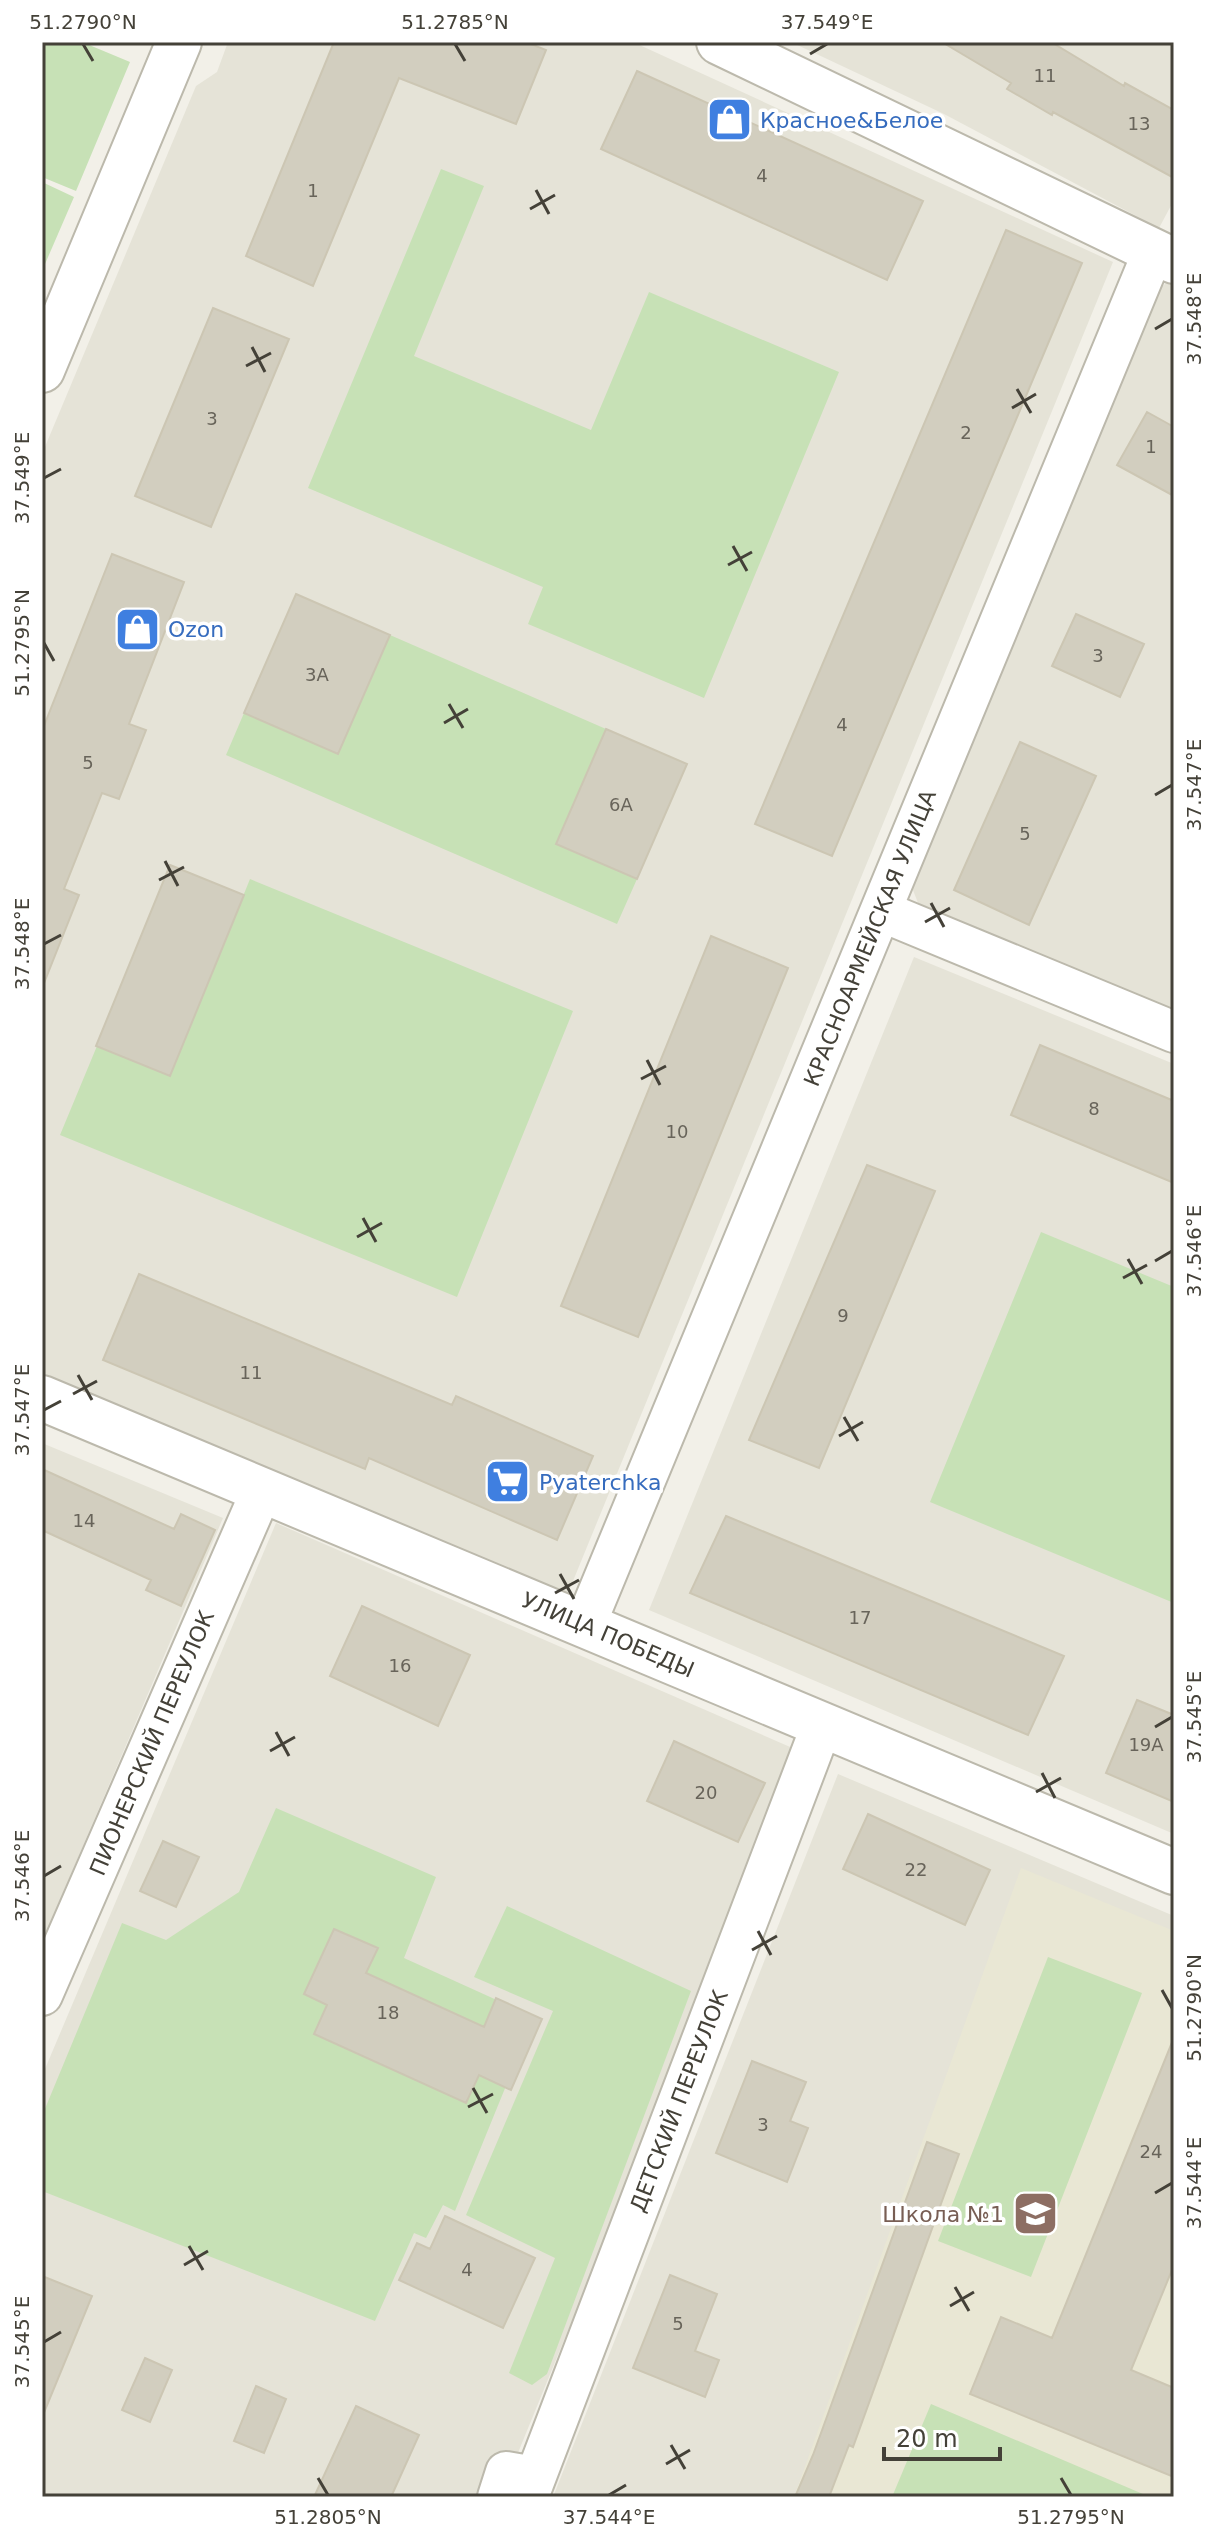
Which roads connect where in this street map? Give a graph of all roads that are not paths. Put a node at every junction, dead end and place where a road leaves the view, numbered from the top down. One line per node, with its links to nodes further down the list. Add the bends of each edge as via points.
1 (179, 42): 4 (street)
2 (719, 42): 3 (street)
3 (1164, 255): 5 (street, КРАСНОАРМЕЙСКАЯ УЛИЦА)
4 (42, 370)
5 (881, 911): 6 (street); 9 (street, КРАСНОАРМЕЙСКАЯ УЛИЦА)
6 (1174, 1032)
7 (42, 1398): 8 (street, УЛИЦА ПОБЕДЫ)
8 (262, 1490): 9 (street, УЛИЦА ПОБЕДЫ); 12 (street, ПИОНЕРСКИЙ ПЕРЕУЛОК)
9 (585, 1625): 10 (street, УЛИЦА ПОБЕДЫ)
10 (822, 1725): 11 (street, УЛИЦА ПОБЕДЫ); 13 (street, ДЕТСКИЙ ПЕРЕУЛОК)
11 (1174, 1872)
12 (42, 1995)
13 (532, 2487): 14 (street, ДЕТСКИЙ ПЕРЕУЛОК, via 506,2472)
14 (498, 2497)

